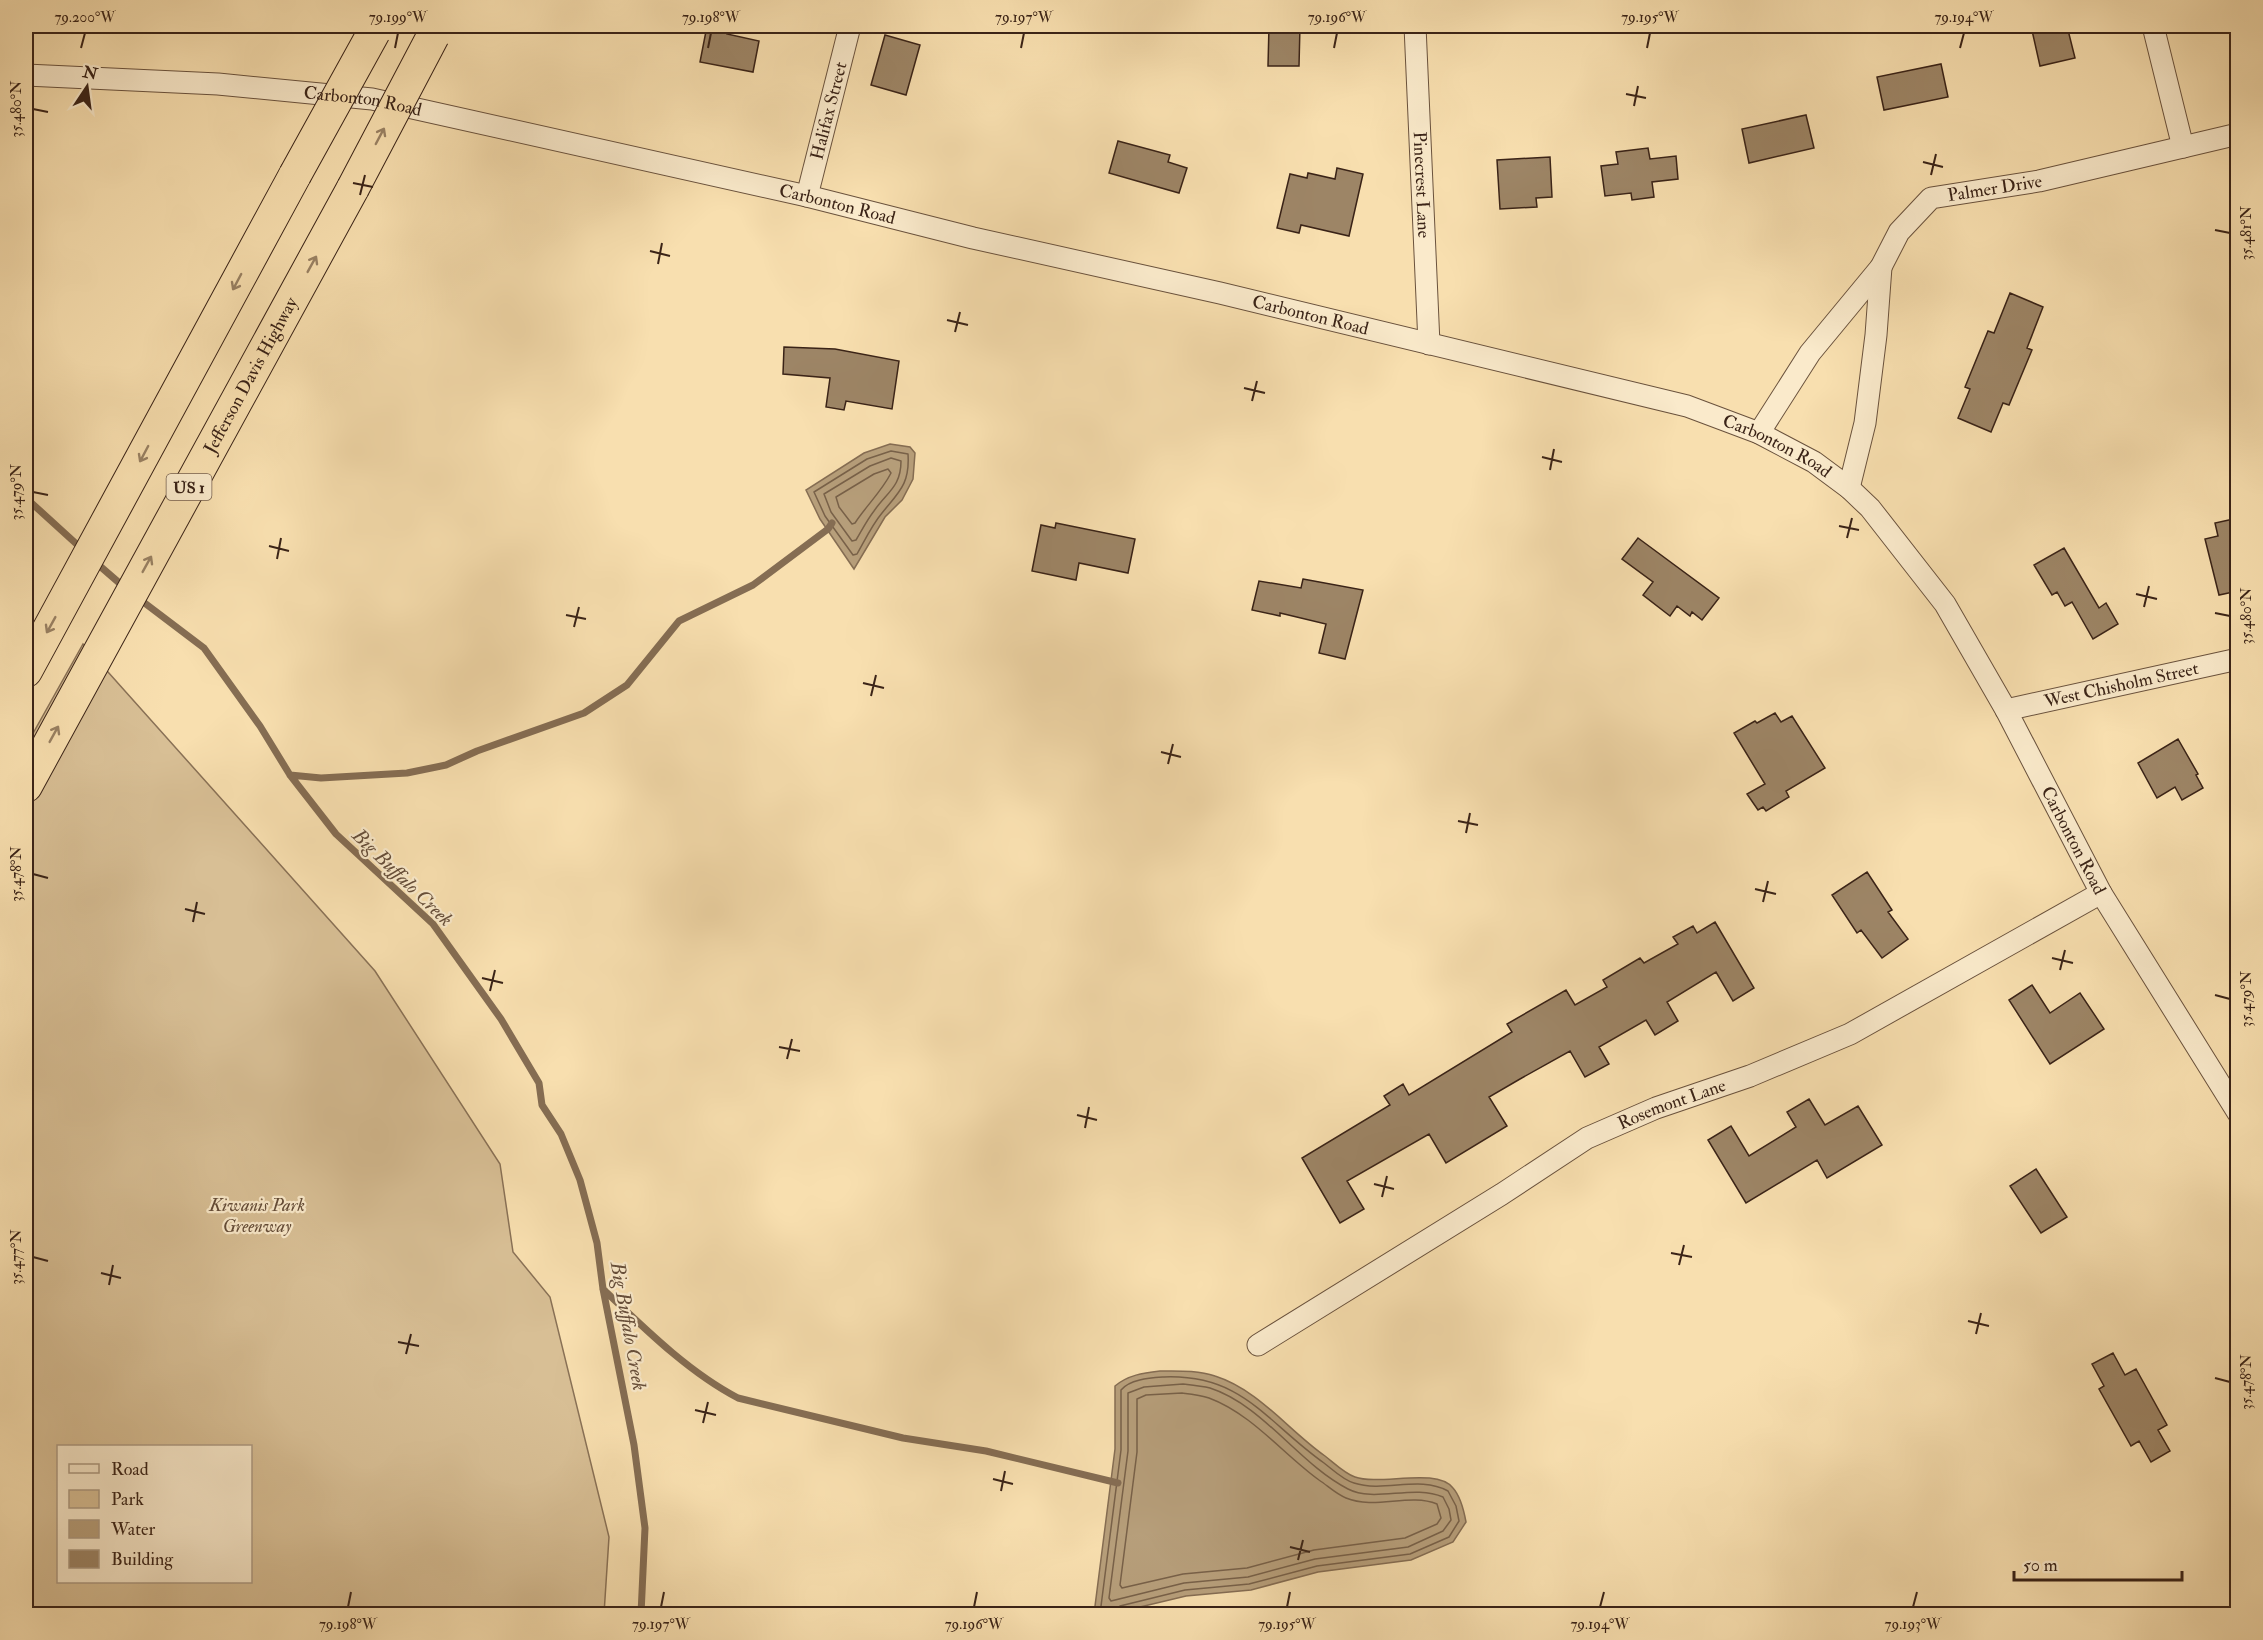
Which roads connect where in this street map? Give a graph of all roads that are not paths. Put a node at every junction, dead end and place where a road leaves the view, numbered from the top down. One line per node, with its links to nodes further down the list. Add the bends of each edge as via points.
1 (850, 26): 9 (street, Halifax Street)
2 (1415, 26): 11 (street, Pinecrest Lane)
3 (2153, 26): 8 (street)
4 (376, 29): 15 (highway, one-way to 15, bridge)
5 (436, 31): 17 (highway, Jefferson Davis Highway / US 1, one-way to 5, bridge)
6 (26, 75): 9 (street, Carbonton Road, via 218,84 372,99)
7 (2238, 134): 8 (street, Palmer Drive)
8 (2183, 147): 10 (street, Palmer Drive, via 2039,181 1931,198 1899,232)
9 (807, 196): 11 (street, Carbonton Road)
10 (1881, 267): 12 (street, Palmer Drive, via 1810,352); 13 (street, via 1865,423)
11 (1429, 344): 12 (street, Carbonton Road, via 1687,406)
12 (1759, 433): 13 (street, Carbonton Road, via 1814,462)
13 (1849, 488): 16 (street, Carbonton Road, via 1870,508 1945,604)
14 (2238, 659): 16 (street, West Chisholm Street)
15 (26, 671)
16 (2006, 710): 18 (street, Carbonton Road)
17 (26, 786)
18 (2101, 893): 19 (street, Carbonton Road); 20 (street, Rosemont Lane, via 1850,1034 1587,1138)
19 (2237, 1110)
20 (1258, 1345)

